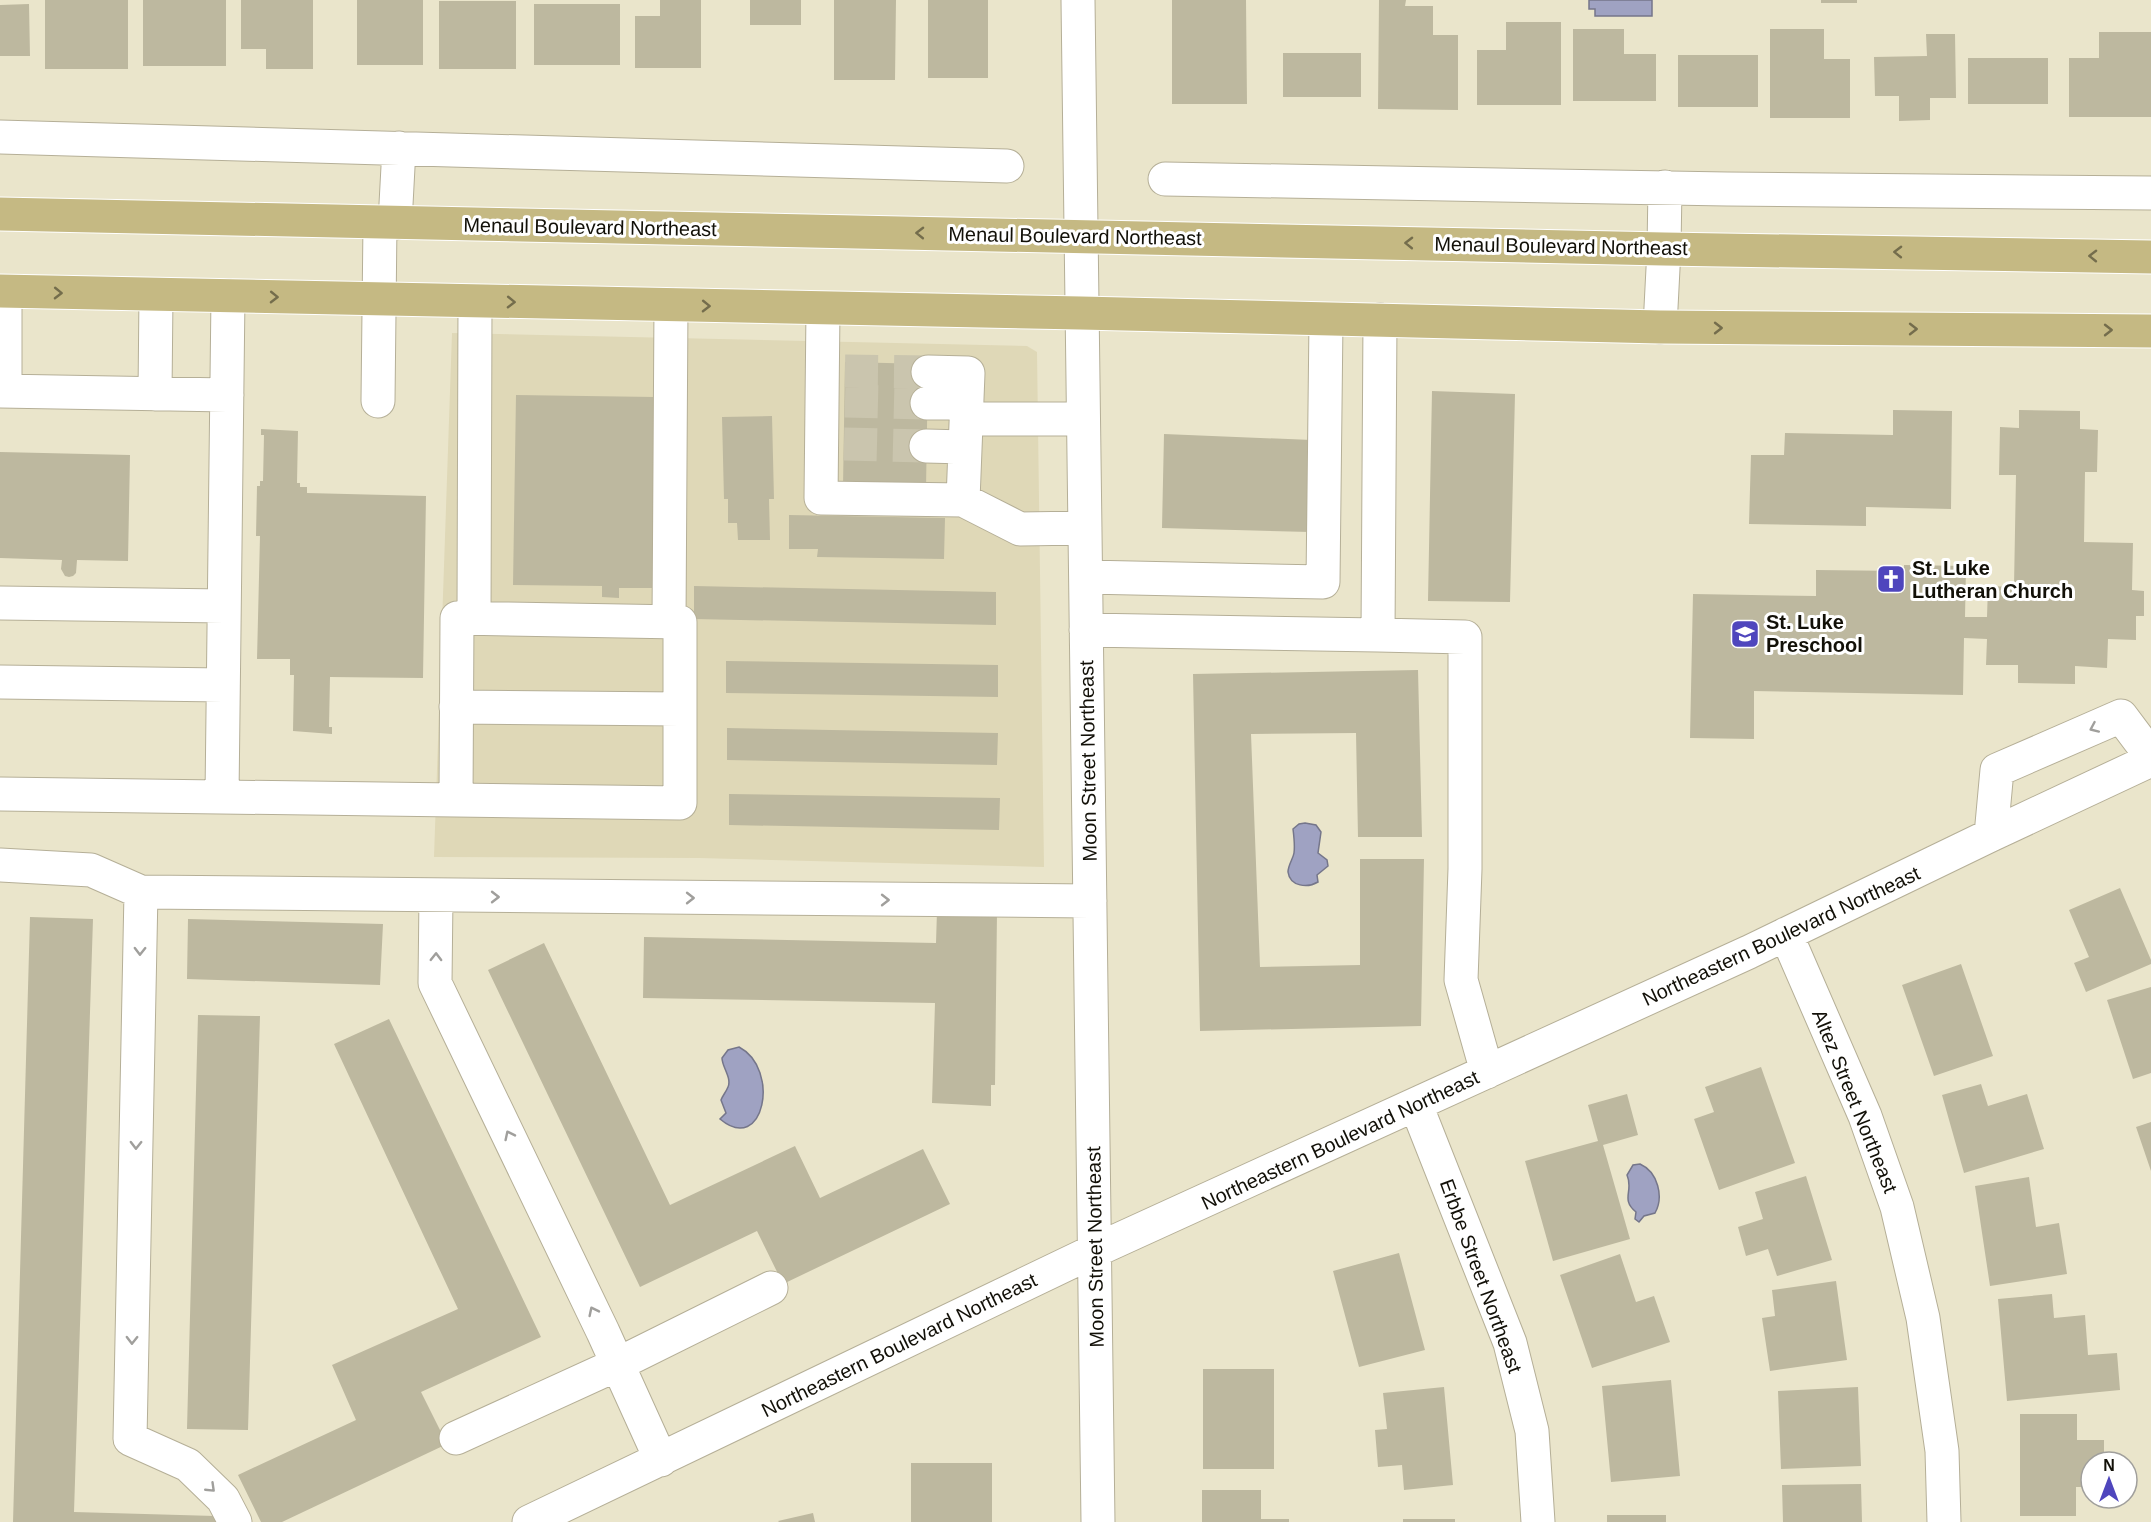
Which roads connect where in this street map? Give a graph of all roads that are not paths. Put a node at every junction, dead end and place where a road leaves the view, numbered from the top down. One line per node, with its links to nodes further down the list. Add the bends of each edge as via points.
1 (1078, 0): 10 (street, Moon Street Northeast)
2 (0, 137): 3 (street)
3 (399, 148): 4 (street); 9 (street)
4 (1007, 166)
5 (1165, 179): 6 (street)
6 (1665, 187): 7 (street); 11 (street)
7 (2151, 193)
8 (0, 214): 9 (main road, Menaul Boulevard Northeast)
9 (388, 223): 10 (main road, Menaul Boulevard Northeast, one-way to 9); 16 (street)
10 (1081, 236): 11 (main road, Menaul Boulevard Northeast, one-way to 10); 20 (street, Moon Street Northeast)
11 (1664, 249): 12 (main road, Menaul Boulevard Northeast, one-way to 11); 23 (street)
12 (2151, 257)
13 (2, 292): 14 (main road, one-way to 14); 26 (street)
14 (156, 295): 15 (main road); 27 (street)
15 (228, 296): 16 (main road, one-way to 16); 28 (street)
16 (378, 300): 17 (main road); 29 (street)
17 (475, 302): 18 (main road, one-way to 18); 38 (street)
18 (671, 305): 19 (main road, one-way to 19); 39 (street)
19 (823, 309): 20 (main road); 33 (street, via 834,386 833,444 821,498)
20 (1081, 313): 21 (main road); 30 (street, Moon Street Northeast)
21 (1326, 320): 22 (main road); 35 (street, via 1323,582)
22 (1380, 320): 23 (main road); 41 (street)
23 (1660, 327): 24 (main road, one-way to 24)
24 (2151, 331)
25 (927, 387): 31 (street, via 968,373)
26 (2, 391): 27 (street)
27 (155, 394): 28 (street)
28 (227, 395): 37 (street)
29 (378, 401)
30 (1083, 419): 31 (street); 34 (street, Moon Street Northeast)
31 (966, 423): 32 (street); 33 (street)
32 (926, 446)
33 (963, 500): 34 (street, via 1020,528)
34 (1085, 528): 35 (street, Moon Street Northeast)
35 (1086, 577): 40 (street, Moon Street Northeast)
36 (0, 603): 37 (street)
37 (224, 606): 43 (street)
38 (474, 618): 39 (street); 44 (street, via 457,618)
39 (669, 622): 45 (street, via 680,622)
40 (1086, 630): 41 (street); 54 (street, Moon Street Northeast)
41 (1378, 635): 56 (street, via 1465,637 1461,980)
42 (0, 682): 43 (street)
43 (223, 685): 48 (street)
44 (456, 707): 45 (street); 49 (street)
45 (681, 709): 49 (street, via 681,803)
46 (2151, 758): 50 (street, Northeastern Boulevard Northeast); 50 (street, one-way to 50, via 2121,716 1996,770)
47 (0, 794): 48 (street)
48 (222, 796): 49 (street)
49 (456, 799)
50 (1991, 835): 55 (street, Northeastern Boulevard Northeast)
51 (0, 865): 52 (street, via 91,870)
52 (141, 892): 53 (street); 63 (street, one-way to 63, via 130,1439 188,1465 223,1499)
53 (436, 896): 54 (street, one-way to 54); 60 (street, one-way to 53, via 435,983)
54 (1090, 901): 58 (street, Moon Street Northeast)
55 (1786, 934): 56 (street, Northeastern Boulevard Northeast); 67 (street, Altez Street Northeast, via 1865,1116 1898,1207 1923,1318 1942,1451)
56 (1487, 1072): 57 (street, Northeastern Boulevard Northeast)
57 (1416, 1105): 58 (street, Northeastern Boulevard Northeast); 66 (street, Erbbe Street Northeast, via 1510,1343 1532,1431)
58 (1095, 1251): 62 (street, Northeastern Boulevard Northeast); 65 (street, Moon Street Northeast)
59 (771, 1288): 60 (street)
60 (618, 1364): 61 (street); 62 (street)
61 (456, 1438)
62 (661, 1460): 64 (street, Northeastern Boulevard Northeast)
63 (235, 1522)
64 (529, 1522)
65 (1098, 1522)
66 (1538, 1522)
67 (1944, 1522)

